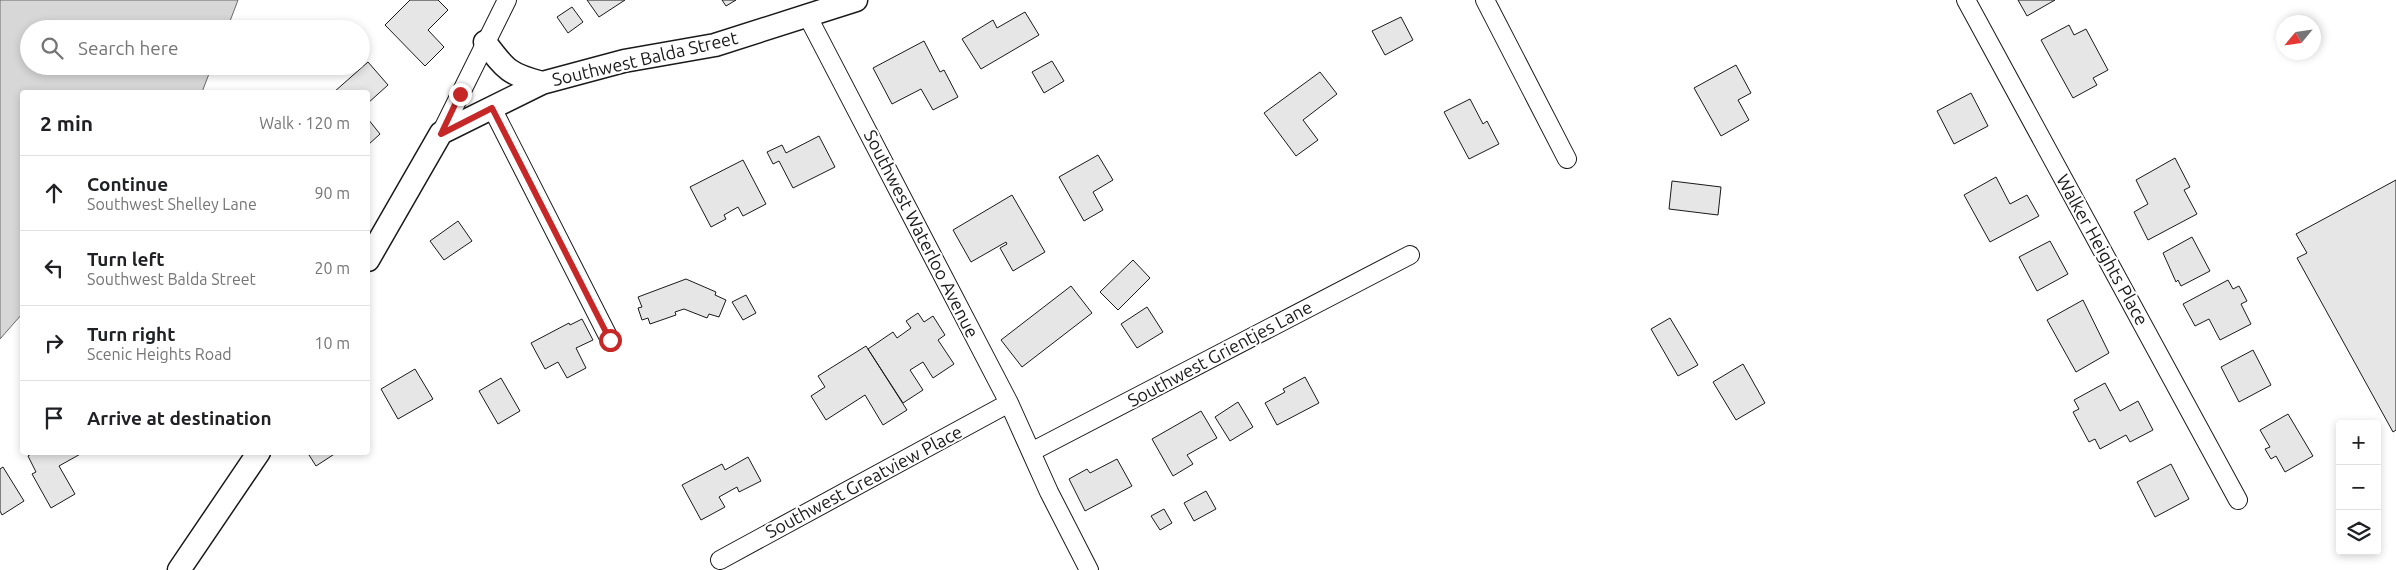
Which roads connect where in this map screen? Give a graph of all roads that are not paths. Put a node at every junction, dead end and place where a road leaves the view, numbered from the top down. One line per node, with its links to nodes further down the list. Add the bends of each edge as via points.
1 (507, 0): 6 (street)
2 (856, 0): 5 (street, Southwest Balda Street)
3 (1485, 0): 10 (street)
4 (1966, 0): 17 (street, Walker Heights Place)
5 (808, 17): 7 (street, Southwest Balda Street, via 715,45 624,61); 14 (street, Southwest Waterloo Avenue)
6 (485, 42): 7 (street, via 506,70); 9 (street)
7 (542, 83): 8 (street, Southwest Balda Street)
8 (492, 108): 9 (street, Southwest Balda Street); 13 (street)
9 (441, 134): 12 (street)
10 (1568, 159)
11 (1410, 255): 15 (street, Southwest Grientjes Lane)
12 (370, 257)
13 (610, 340)
14 (1009, 404): 15 (street, Southwest Waterloo Avenue); 18 (street, Southwest Greatview Place)
15 (1031, 452): 20 (street, Southwest Waterloo Avenue)
16 (257, 455): 19 (street)
17 (2238, 500)
18 (720, 560)
19 (179, 570)
20 (1089, 570)

